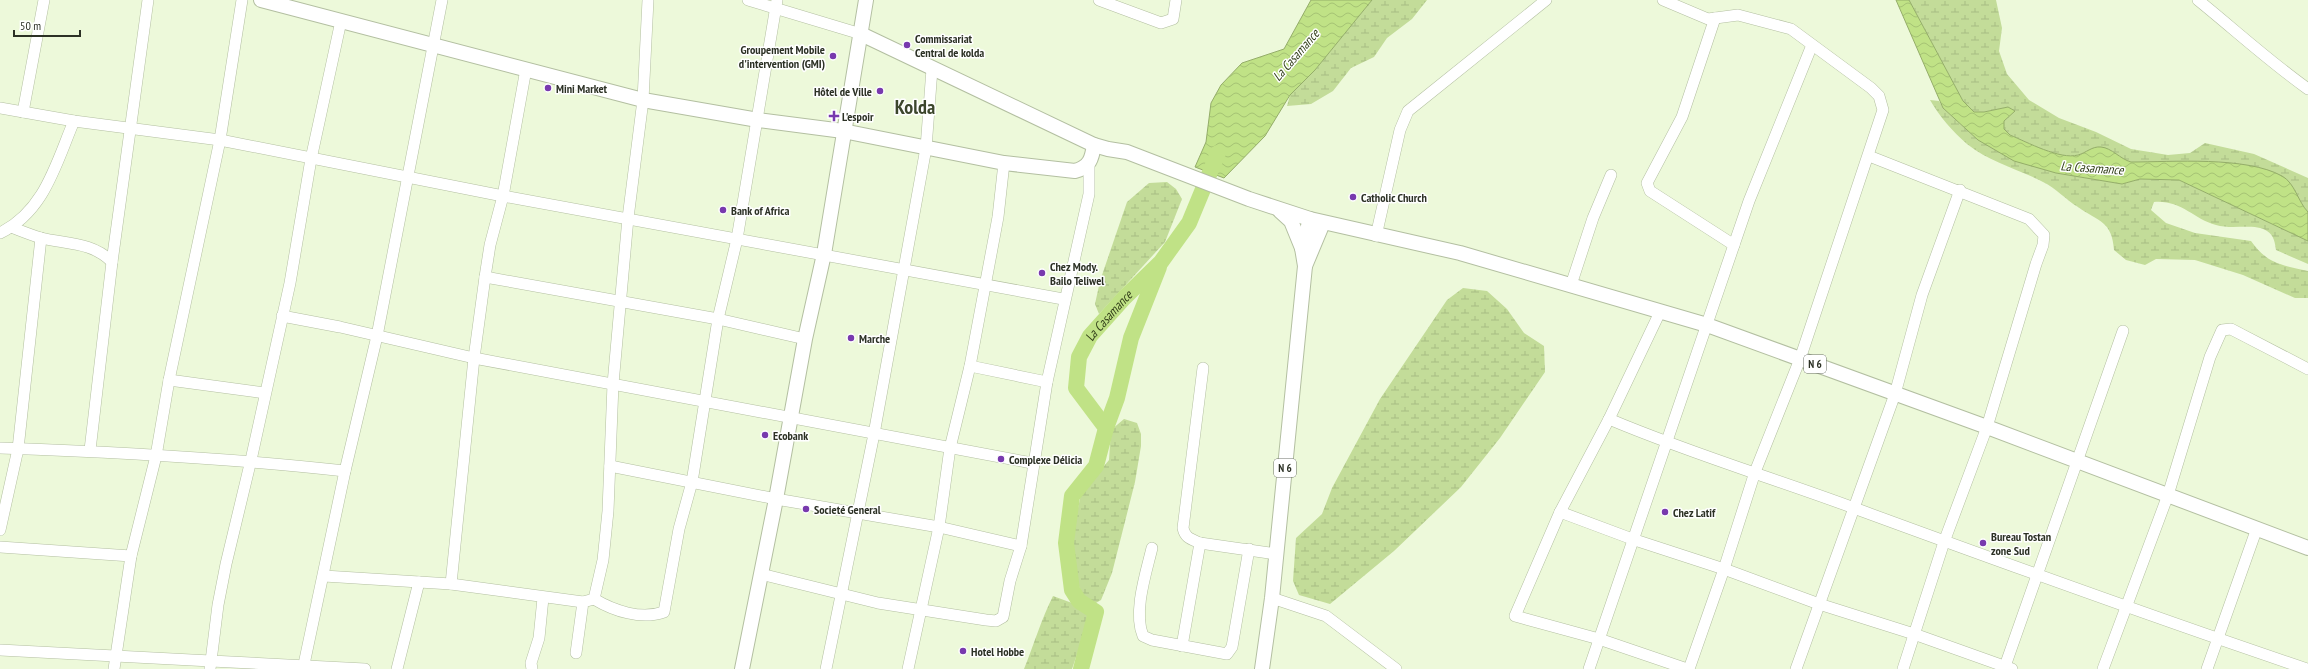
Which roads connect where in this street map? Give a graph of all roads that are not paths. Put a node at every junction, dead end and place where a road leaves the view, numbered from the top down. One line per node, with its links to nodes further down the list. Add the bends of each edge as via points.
1 (44, 0): 25 (street)
2 (148, 0): 28 (street)
3 (242, 0): 30 (street)
4 (261, 0): 16 (main road)
5 (442, 0): 19 (street)
6 (648, 0): 23 (street)
7 (748, 0): 14 (street)
8 (866, 0): 17 (main road)
9 (1099, 0): 10 (street, via 1161,23 1173,19)
10 (1176, 0)
11 (1546, 0): 46 (street, via 1408,111 1400,130)
12 (1663, 0): 15 (street, via 1708,19)
13 (2198, 0): 22 (street, via 2251,42 2275,66)
14 (777, 3): 17 (street); 26 (street)
15 (1715, 18): 18 (street, via 1738,15 1791,28); 49 (street, via 1682,117 1647,183 1647,188)
16 (341, 21): 19 (main road); 34 (street)
17 (861, 34): 21 (main road); 29 (main road)
18 (1812, 45): 33 (street, via 1879,96 1883,110); 49 (street, via 1749,201)
19 (432, 46): 20 (main road); 38 (street)
20 (526, 69): 23 (main road); 40 (street)
21 (932, 69): 31 (main road); 32 (street)
22 (2308, 89)
23 (643, 100): 26 (main road); 42 (street)
24 (0, 108): 25 (street)
25 (23, 112): 27 (street)
26 (758, 120): 29 (main road); 48 (street)
27 (74, 121): 28 (street); 44 (street, via 54,175 43,195)
28 (131, 128): 30 (street); 52 (street)
29 (843, 131): 32 (main road); 51 (main road)
30 (220, 140): 34 (street); 72 (street)
31 (1094, 145): 36 (main road); 41 (main road, via 1127,152)
32 (926, 148): 35 (main road); 54 (street)
33 (1869, 156): 39 (street); 68 (street)
34 (311, 159): 38 (street); 61 (street)
35 (1004, 164): 36 (main road, via 1075,171 1084,169); 56 (street, via 998,217)
36 (1089, 164): 58 (street, via 1088,194)
37 (1611, 175): 57 (street, via 1593,218)
38 (408, 177): 40 (street); 65 (street)
39 (1960, 190): 76 (street, via 1922,295); 80 (street, via 2029,219 2044,235 2044,245)
40 (503, 196): 42 (street); 55 (street)
41 (1280, 210): 43 (main road); 50 (main road, via 1291,221)
42 (628, 218): 48 (street); 59 (street)
43 (1317, 221): 46 (main road, N 6); 50 (main road, N 6); 53 (main road, N 6)
44 (11, 227): 45 (street); 47 (street)
45 (0, 233)
46 (1376, 236): 57 (main road, N 6, via 1460,253)
47 (41, 238): 52 (street, via 81,245 103,253); 85 (street)
48 (737, 239): 51 (street); 62 (street)
49 (1734, 245): 63 (street)
50 (1302, 248): 53 (main road, N 6)
51 (824, 254): 54 (street); 66 (main road)
52 (112, 262): 86 (street)
53 (1305, 266): 111 (main road, N 6)
54 (904, 270): 56 (street); 81 (street)
55 (484, 277): 59 (street); 67 (street)
56 (984, 284): 58 (street); 69 (street)
57 (1571, 285): 60 (main road, N 6)
58 (1064, 299): 73 (street)
59 (622, 302): 62 (street); 74 (street)
60 (1660, 312): 63 (main road, N 6); 79 (street)
61 (282, 316): 65 (street); 75 (street)
62 (718, 319): 66 (street); 77 (street)
63 (1707, 325): 68 (main road, N 6); 82 (street)
64 (2123, 330): 89 (street)
65 (378, 336): 67 (street); 92 (street)
66 (805, 339): 78 (main road)
67 (474, 358): 74 (street); 118 (street)
68 (1800, 358): 76 (main road, N 6); 93 (street)
69 (970, 366): 73 (street); 84 (street)
70 (1203, 368): 105 (street, via 1183,528 1188,539)
71 (2308, 369): 95 (street, via 2231,329 2222,330 2210,357)
72 (169, 380): 75 (street); 87 (street)
73 (1046, 382): 90 (street)
74 (613, 384): 77 (street); 91 (street)
75 (265, 393): 88 (street)
76 (1895, 394): 80 (main road, N 6); 97 (street)
77 (704, 402): 78 (street); 94 (street)
78 (791, 417): 81 (street); 96 (main road)
79 (1609, 419): 82 (street); 98 (street)
80 (1987, 427): 89 (main road, N 6); 104 (street)
81 (874, 434): 84 (street); 99 (street)
82 (1667, 443): 93 (street); 103 (street)
83 (0, 448): 85 (street)
84 (950, 448): 90 (street); 100 (street)
85 (18, 449): 86 (street); 102 (street)
86 (90, 450): 87 (street)
87 (156, 456): 88 (street); 112 (street)
88 (251, 460): 92 (street); 133 (street, via 226,564)
89 (2077, 460): 95 (main road, N 6); 116 (street)
90 (1032, 463): 106 (street)
91 (610, 466): 94 (street); 122 (street, via 603,560)
92 (345, 472): 115 (street)
93 (1755, 472): 97 (street); 113 (street)
94 (692, 482): 96 (street); 122 (street, via 679,529 664,612 640,615)
95 (2168, 495): 101 (main road, N 6); 124 (street)
96 (776, 499): 99 (street); 114 (main road)
97 (1854, 508): 104 (street); 123 (street)
98 (1560, 512): 103 (street); 127 (street, via 1515,616)
99 (859, 513): 100 (street); 119 (street)
100 (939, 527): 106 (street); 125 (street)
101 (2257, 528): 109 (main road, N 6); 128 (street)
102 (0, 530)
103 (1635, 540): 113 (street); 127 (street)
104 (1944, 542): 116 (street); 126 (street)
105 (1200, 543): 110 (street); 129 (street)
106 (1021, 546): 125 (street, via 1003,616 996,621)
107 (0, 547): 112 (street)
108 (1152, 548): 129 (street, via 1143,584 1139,626 1143,636)
109 (2308, 548)
110 (1248, 549): 111 (street); 129 (street, via 1230,652 1226,654)
111 (1276, 554): 121 (main road, N 6)
112 (131, 556): 132 (street)
113 (1724, 569): 123 (street); 146 (street)
114 (761, 574): 119 (street); 140 (main road)
115 (324, 576): 117 (street); 134 (street)
116 (2037, 576): 124 (street); 136 (street)
117 (420, 582): 118 (street); 139 (street)
118 (451, 584): 120 (street)
119 (841, 594): 125 (street, via 878,603); 141 (street)
120 (543, 598): 122 (street); 135 (street, via 539,638)
121 (1272, 598): 143 (main road, N 6); 144 (street, via 1326,616)
122 (588, 601): 131 (street)
123 (1819, 604): 126 (street); 147 (street)
124 (2126, 607): 128 (street); 149 (street)
125 (921, 609): 142 (street)
126 (1914, 634): 136 (street); 148 (street)
127 (1600, 638): 145 (street); 146 (street)
128 (2218, 639): 150 (street); 151 (street)
129 (1182, 646)
130 (0, 650): 132 (street)
131 (576, 653)
132 (117, 655): 133 (street); 137 (street)
133 (210, 665): 134 (street)
134 (304, 667): 138 (street)
135 (529, 667)
136 (2007, 668)
137 (114, 669)
138 (365, 669)
139 (397, 669)
140 (742, 669)
141 (826, 669)
142 (908, 669)
143 (1262, 669)
144 (1396, 669)
145 (1589, 669)
146 (1688, 669)
147 (1796, 669)
148 (1903, 669)
149 (2103, 669)
150 (2207, 669)
151 (2307, 669)

